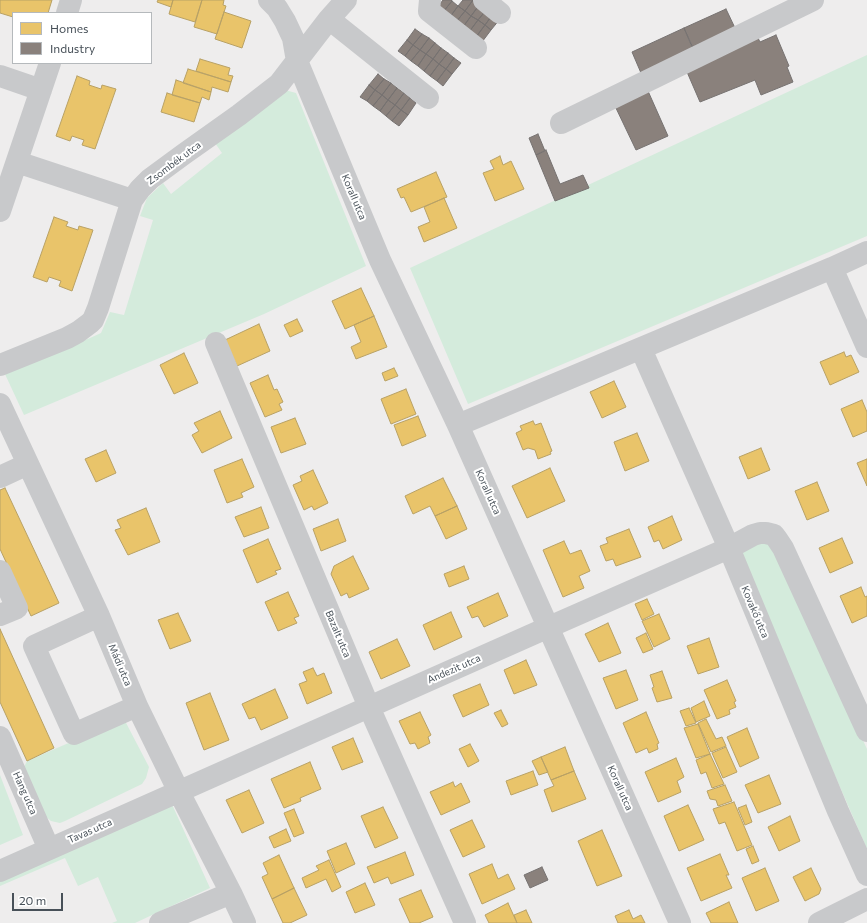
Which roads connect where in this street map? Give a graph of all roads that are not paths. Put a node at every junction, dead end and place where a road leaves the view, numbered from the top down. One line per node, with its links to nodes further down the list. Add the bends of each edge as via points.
1 (71, 0): 6 (street)
2 (269, 0): 9 (street, Korall utca, via 277,8 293,38)
3 (346, 0): 7 (street, Zsombék utca)
4 (430, 0): 8 (street, via 429,11)
5 (813, 0): 14 (street)
6 (68, 12)
7 (329, 19): 9 (street, Zsombék utca); 13 (street)
8 (476, 48)
9 (297, 61): 16 (street, Zsombék utca, via 279,84 150,179); 25 (street, Korall utca, via 380,260)
10 (50, 64): 12 (street)
11 (0, 76): 12 (street)
12 (41, 90): 15 (street)
13 (428, 98)
14 (561, 123)
15 (17, 162): 16 (street); 17 (street)
16 (132, 200): 23 (street, Zsombék utca, via 93,320 85,328 67,338)
17 (0, 211)
18 (867, 252): 19 (street)
19 (832, 268): 21 (street); 22 (street)
20 (216, 344): 34 (street, Bazalt utca)
21 (867, 347)
22 (641, 349): 25 (street); 28 (street, Kovakő utca)
23 (0, 365)
24 (0, 404): 26 (street, Mádi utca)
25 (458, 425): 32 (street, Korall utca)
26 (28, 464): 27 (street); 31 (street, Mádi utca)
27 (0, 477)
28 (729, 548): 32 (street, Andezit utca); 35 (street, Andezit utca, via 760,533 777,539); 40 (street, Kovakő utca)
29 (0, 571): 30 (street, via 16,608)
30 (0, 616)
31 (99, 616): 33 (street, Mádi utca); 33 (street, via 34,646 74,734)
32 (549, 627): 34 (street, Andezit utca); 46 (street, Korall utca)
33 (137, 706): 37 (street, Mádi utca)
34 (369, 707): 37 (street, Andezit utca); 45 (street, Bazalt utca)
35 (867, 731)
36 (0, 738): 38 (street, Hang utca)
37 (179, 792): 38 (street, Tavas utca); 41 (street, Mádi utca)
38 (49, 849): 39 (street, Tavas utca)
39 (0, 871)
40 (867, 875)
41 (231, 893): 43 (street); 44 (street, Mádi utca)
42 (867, 899): 47 (street)
43 (160, 923)
44 (245, 923)
45 (465, 923)
46 (680, 923)
47 (820, 923)

